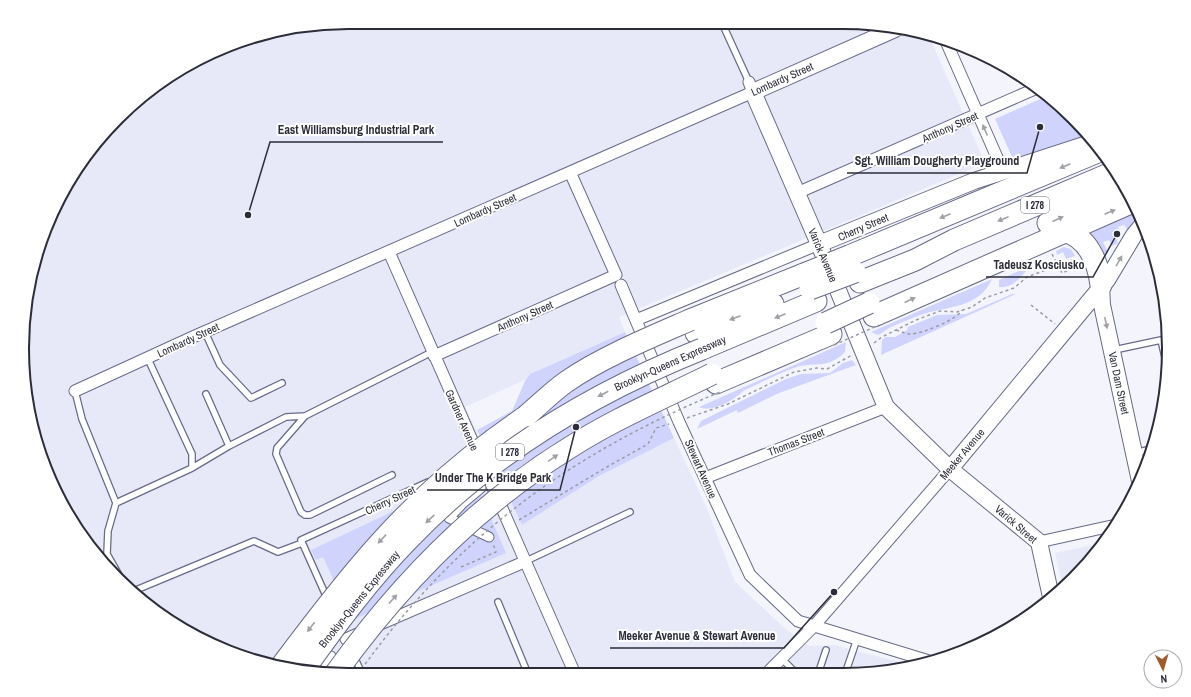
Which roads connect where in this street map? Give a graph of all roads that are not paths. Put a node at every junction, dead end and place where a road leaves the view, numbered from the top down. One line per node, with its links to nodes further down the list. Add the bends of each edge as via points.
1 (725, 29): 4 (lane, Varick Avenue)
2 (887, 32): 4 (main road, Lombardy Street)
3 (949, 47): 6 (street)
4 (751, 87): 10 (street, Lombardy Street); 13 (main road, Varick Avenue)
5 (1031, 91): 6 (street, Anthony Street)
6 (978, 114): 9 (street, one-way to 6); 13 (street, Anthony Street)
7 (1088, 144): 9 (main road, Cherry Street)
8 (1095, 153): 19 (highway, one-way to 19)
9 (1003, 171): 17 (main road, Cherry Street)
10 (570, 172): 18 (street, Lombardy Street); 20 (street, Stewart Avenue)
11 (1109, 173): 19 (highway, I 278, one-way to 19, via 954,240 912,250)
12 (1120, 191): 22 (highway, I 278, one-way to 12)
13 (797, 193): 17 (main road, Varick Avenue)
14 (1128, 204): 16 (highway, one-way to 14)
15 (1139, 229): 21 (main road, Meeker Avenue, one-way to 15, via 1107,280)
16 (1064, 232): 21 (highway, via 1073,234 1085,243 1096,266); 22 (highway, one-way to 16)
17 (819, 244): 23 (street, Cherry Street); 33 (main road, Varick Avenue)
18 (389, 252): 24 (street, Lombardy Street); 28 (street, Gardner Avenue)
19 (855, 270): 25 (highway, I 278, one-way to 25, bridge)
20 (618, 280): 23 (street, Stewart Avenue); 28 (street, Anthony Street)
21 (1101, 285): 27 (main road, Van Dam Street, one-way to 27, via 1102,305); 40 (main road, Meeker Avenue)
22 (874, 315): 69 (highway, I 278, one-way to 22, bridge, via 386,607 431,558 509,489 553,458 628,415 716,383)
23 (636, 320): 44 (street, Stewart Avenue)
24 (206, 332): 29 (street, Lombardy Street); 30 (lane, via 220,365 251,398)
25 (696, 334): 65 (highway, Brooklyn-Queens Expressway / I 278, one-way to 65, bridge, via 640,343 582,373 566,382 526,416 459,466 394,525 348,578); 66 (highway, Brooklyn-Queens Expressway / I 278, one-way to 66, bridge, via 649,371 578,407 520,444 467,485 418,530 379,571)
26 (1162, 343): 27 (lane, via 1161,340)
27 (1112, 350): 37 (main road, Van Dam Street)
28 (433, 354): 34 (lane); 38 (street, Gardner Avenue)
29 (148, 359): 31 (street, Lombardy Street); 39 (lane, via 192,454)
30 (282, 383)
31 (75, 391): 46 (lane, via 82,419)
32 (206, 394): 35 (lane)
33 (886, 407): 40 (main road, Varick Avenue); 44 (street, Thomas Street)
34 (305, 416): 35 (lane, via 286,417); 42 (lane, via 277,448 276,454 301,512 305,515 310,515)
35 (229, 446): 39 (lane)
36 (1145, 451): 37 (lane)
37 (1134, 453): 41 (main road, Van Dam Street)
38 (479, 459): 43 (street, Cherry Street); 52 (street, Gardner Avenue)
39 (192, 468): 46 (lane)
40 (950, 469): 51 (main road, Varick Street); 59 (street, Meeker Avenue)
41 (1138, 471)
42 (392, 475)
43 (440, 477): 50 (lane, Cherry Street)
44 (705, 478): 59 (street, Stewart Avenue, via 750,575 798,621)
45 (481, 488): 49 (street, via 449,518)
46 (116, 503): 53 (lane, via 108,531 107,554)
47 (630, 512): 52 (lane)
48 (1107, 528): 51 (street)
49 (489, 537)
50 (301, 542): 54 (lane, Cherry Street, via 278,552 254,541); 57 (lane)
51 (1039, 542): 55 (main road, Varick Street)
52 (524, 562): 60 (street); 72 (street, Gardner Avenue)
53 (112, 563)
54 (138, 589)
55 (1050, 592)
56 (498, 602): 71 (lane)
57 (332, 608)
58 (335, 615): 60 (lane)
59 (814, 626): 61 (street, Stewart Avenue); 64 (street, Meeker Avenue)
60 (343, 634): 70 (lane)
61 (857, 639): 63 (street, Stewart Avenue); 76 (lane)
62 (826, 650): 75 (lane)
63 (920, 658)
64 (782, 659): 73 (street, Meeker Avenue); 74 (lane)
65 (285, 662)
66 (308, 665)
67 (322, 666): 68 (street, via 331,656)
68 (334, 667)
69 (341, 668)
70 (359, 668)
71 (526, 668)
72 (572, 668)
73 (772, 668)
74 (791, 668)
75 (820, 668)
76 (847, 668)

